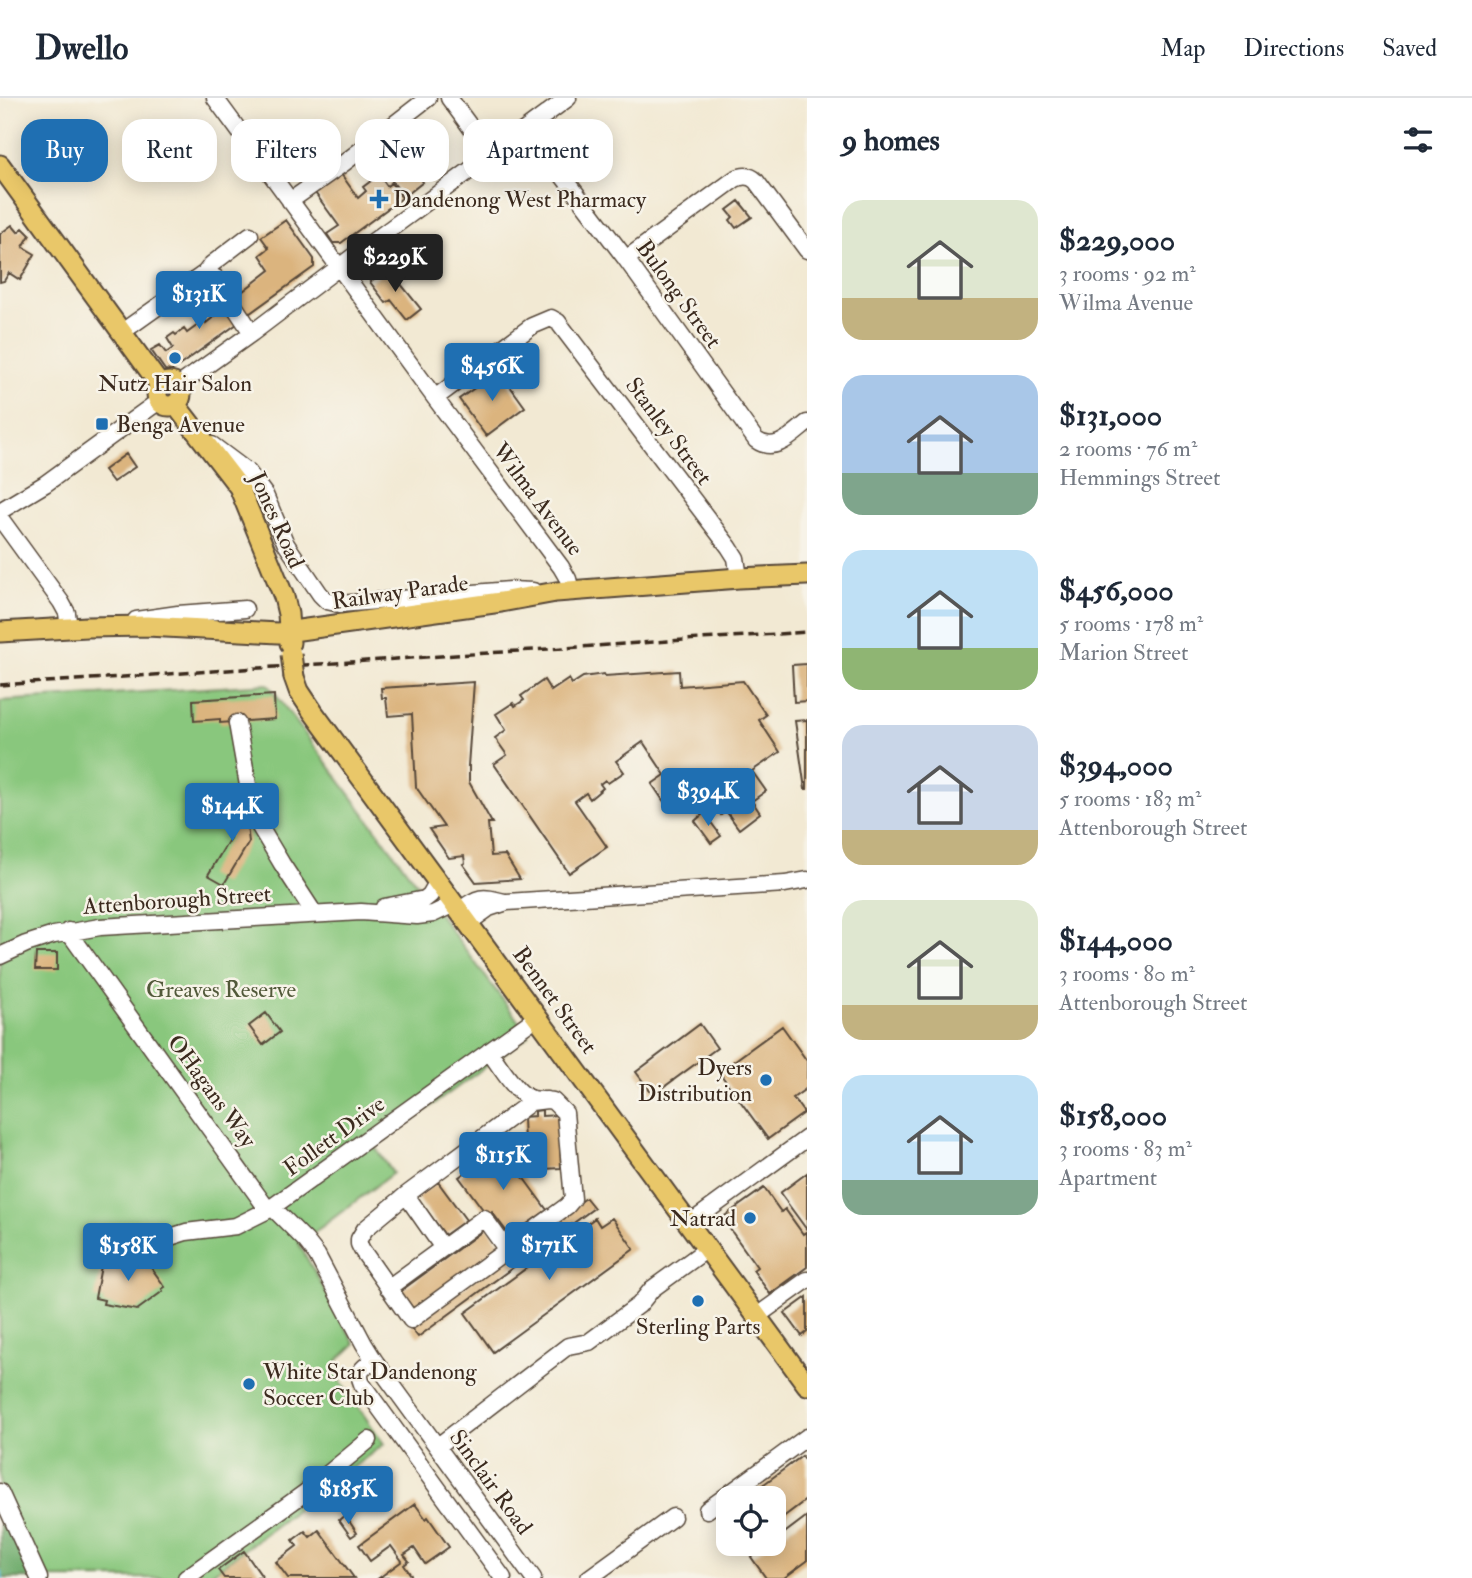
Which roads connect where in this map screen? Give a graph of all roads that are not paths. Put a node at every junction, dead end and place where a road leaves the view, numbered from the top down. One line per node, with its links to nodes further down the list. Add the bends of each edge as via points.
1 (215, 98): 10 (street, Wilma Avenue)
2 (428, 98): 10 (street)
3 (449, 98): 5 (street)
4 (568, 98): 6 (street)
5 (464, 119)
6 (540, 119)
7 (0, 165): 16 (main road, Jones Road)
8 (463, 176): 14 (street)
9 (567, 182): 13 (street, Bulong Street)
10 (290, 201): 14 (street, Wilma Avenue)
11 (250, 235): 15 (street)
12 (807, 250): 13 (street, via 756,181 743,176)
13 (626, 259): 20 (street, Bulong Street, via 756,440 776,445)
14 (339, 267): 17 (street); 19 (street, Wilma Avenue)
15 (205, 273): 16 (street); 17 (street, via 216,278)
16 (122, 332): 18 (main road, Jones Road)
17 (252, 333): 18 (street)
18 (168, 394): 21 (main road, Jones Road); 22 (street, via 28,502)
19 (435, 398): 24 (street, Stanley Street, via 532,326 551,318 558,322 729,547); 25 (street, Wilma Avenue, via 561,567 568,579)
20 (807, 424)
21 (204, 440): 25 (street, via 248,472 265,495 288,546 329,602 510,590); 30 (main road, Jones Road, via 243,495 284,597)
22 (1, 517): 28 (street, via 61,602)
23 (807, 575): 24 (main road, Railway Parade)
24 (739, 578): 25 (main road, Railway Parade)
25 (564, 591): 30 (main road, Railway Parade)
26 (245, 609): 27 (street)
27 (95, 627): 28 (main road, Railway Parade); 30 (main road, Railway Parade)
28 (69, 628): 29 (main road, Railway Parade)
29 (0, 632)
30 (289, 633): 33 (main road, Bennet Street, bridge, via 299,691)
31 (237, 723): 35 (street, via 257,822)
32 (807, 880): 36 (street, Attenborough Street, via 507,902 478,898)
33 (438, 881): 34 (street, Attenborough Street, via 424,900); 36 (main road, Bennet Street)
34 (361, 912): 35 (street, Attenborough Street); 36 (street, Attenborough Street)
35 (314, 913): 37 (street, Attenborough Street)
36 (460, 913): 39 (main road, Bennet Street)
37 (68, 931): 38 (street, Attenborough Street); 46 (street, OHagans Way)
38 (0, 956)
39 (537, 1017): 40 (street, Follett Drive); 47 (main road, Bennet Street)
40 (489, 1051): 41 (street); 46 (street, Follett Drive)
41 (515, 1086): 42 (street, via 528,1098); 43 (street, via 519,1100)
42 (547, 1100): 43 (street, via 532,1101); 51 (street, via 558,1105 566,1117 573,1199)
43 (511, 1116): 45 (street)
44 (807, 1138): 47 (street)
45 (406, 1195): 49 (street); 53 (street, via 359,1239)
46 (271, 1209): 48 (street, Follett Drive, via 236,1226 186,1232); 55 (street, OHagans Way, via 317,1255)
47 (689, 1224): 50 (main road, Bennet Street)
48 (139, 1247)
49 (443, 1248): 51 (street, via 484,1218); 53 (street)
50 (707, 1249): 54 (main road, Bennet Street); 59 (street, via 599,1335 568,1346)
51 (507, 1250): 53 (street, via 411,1320)
52 (807, 1280): 54 (street)
53 (388, 1288)
54 (757, 1316): 56 (main road, Bennet Street)
55 (374, 1360): 59 (street, Sinclair Road); 65 (street, Sinclair Road, via 360,1371 360,1382)
56 (807, 1385)
57 (807, 1437): 61 (street)
58 (369, 1440): 64 (street, via 306,1492)
59 (438, 1446): 66 (street, Sinclair Road)
60 (0, 1492): 63 (street)
61 (707, 1510)
62 (673, 1517): 67 (street)
63 (39, 1578)
64 (186, 1578)
65 (503, 1578)
66 (533, 1578)
67 (589, 1578)

